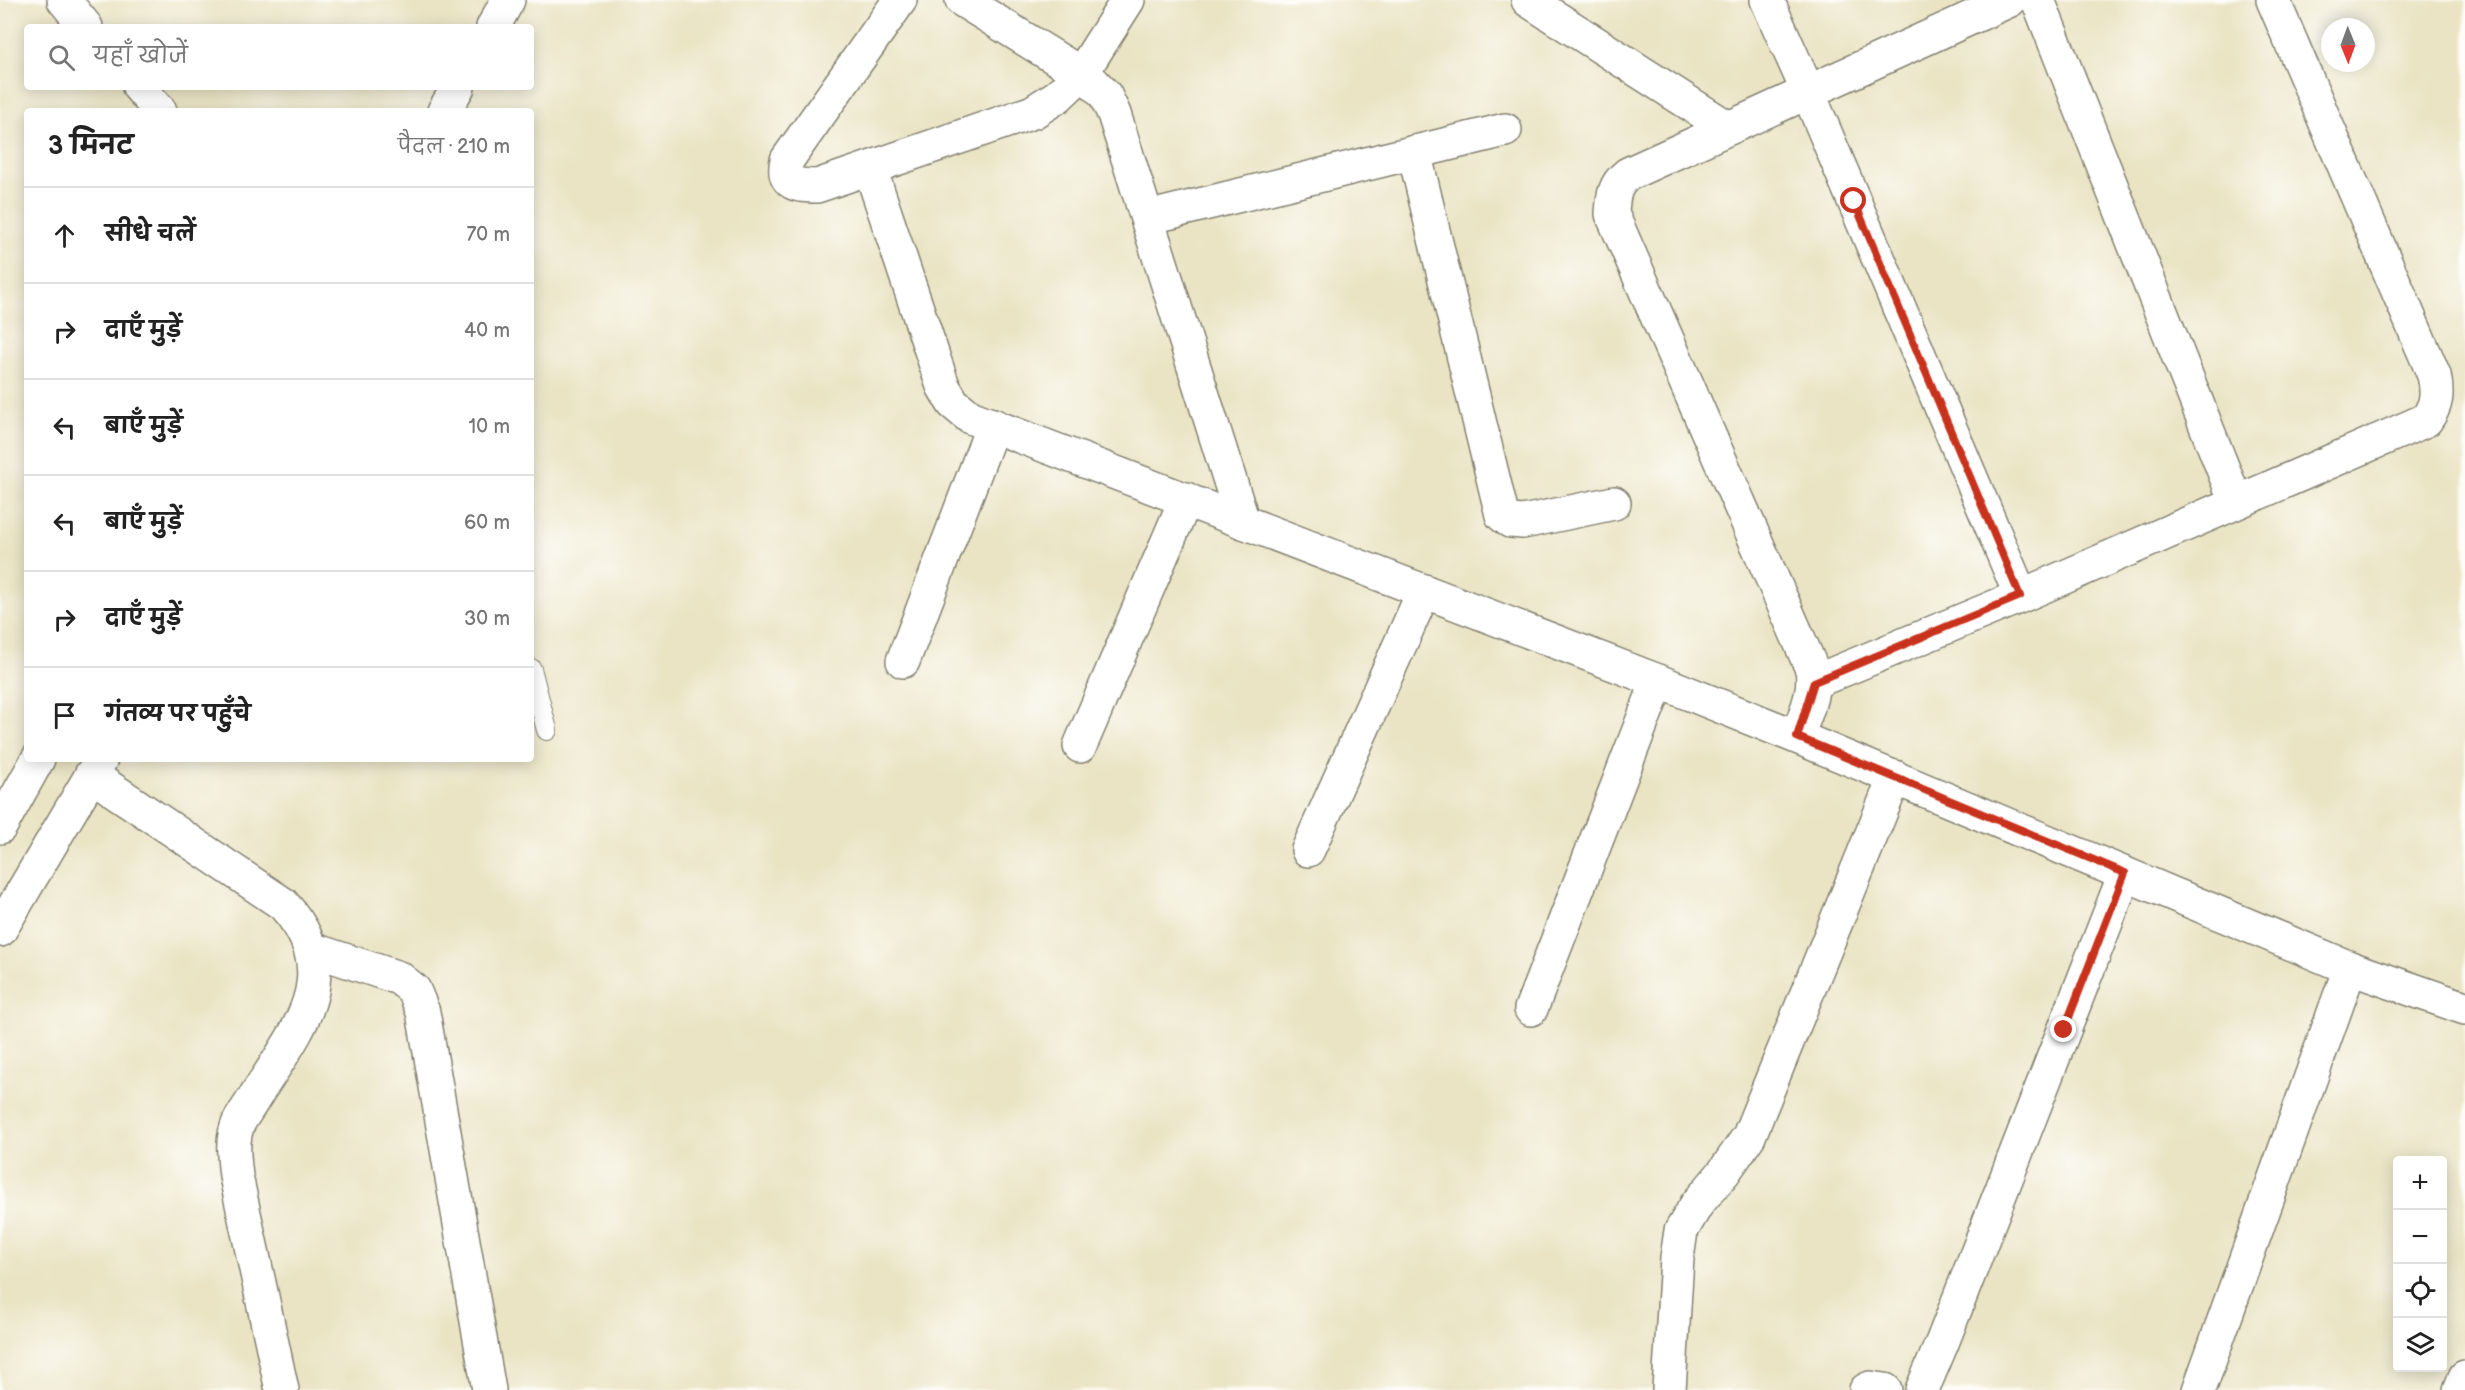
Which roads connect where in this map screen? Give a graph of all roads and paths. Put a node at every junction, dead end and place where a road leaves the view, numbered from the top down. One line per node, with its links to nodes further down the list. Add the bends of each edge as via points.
1 (64, 0): 11 (street)
2 (508, 0): 12 (street)
3 (900, 0): 20 (street, via 787,160 785,170 789,180 799,186 817,186)
4 (962, 0): 13 (street)
5 (1128, 0): 13 (street)
6 (1528, 0): 17 (street)
7 (1767, 0): 15 (street)
8 (2010, 0): 15 (street)
9 (2038, 0): 24 (street)
10 (2273, 0): 24 (street, via 2438,391 2435,408 2426,420)
11 (84, 24)
12 (495, 24)
13 (1080, 74): 20 (street, via 1058,96 1033,112); 21 (street, via 1105,95 1114,114)
14 (142, 90): 16 (street)
15 (1808, 92): 17 (street); 28 (street)
16 (157, 108)
17 (1728, 128): 32 (street, via 1628,174 1618,182 1612,214 1807,658)
18 (1505, 130): 19 (street)
19 (1414, 152): 21 (street); 25 (street, via 1502,515 1510,521 1523,522)
20 (870, 168): 22 (street, via 943,386 970,417)
21 (1147, 218): 26 (street)
22 (993, 425): 23 (street); 29 (street)
23 (1186, 499): 26 (street); 35 (street)
24 (2236, 502): 28 (street)
25 (1614, 503)
26 (1243, 522): 27 (street)
27 (1424, 591): 31 (street); 40 (street)
28 (2020, 596): 32 (street)
29 (903, 661)
30 (534, 680): 33 (lane)
31 (1658, 681): 34 (street); 46 (street)
32 (1814, 682): 34 (street)
33 (548, 730)
34 (1797, 737): 38 (street)
35 (1080, 746)
36 (36, 762): 39 (street)
37 (96, 767): 42 (street); 43 (street, via 283,904 299,922)
38 (1895, 777): 41 (street); 51 (street, via 1749,1136 1681,1231)
39 (0, 827)
40 (1308, 850)
41 (2125, 873): 44 (street); 48 (street)
42 (0, 930)
43 (311, 949): 49 (street, via 315,976 310,1003 239,1123 233,1147); 50 (street, via 399,978 414,990 423,1012)
44 (2350, 968): 45 (street); 54 (street)
45 (2465, 1008)
46 (1531, 1009)
47 (2465, 1377): 55 (street)
48 (1924, 1385)
49 (282, 1390)
50 (489, 1390)
51 (1669, 1390)
52 (1866, 1390): 53 (street)
53 (1885, 1390)
54 (2199, 1390)
55 (2460, 1390)

